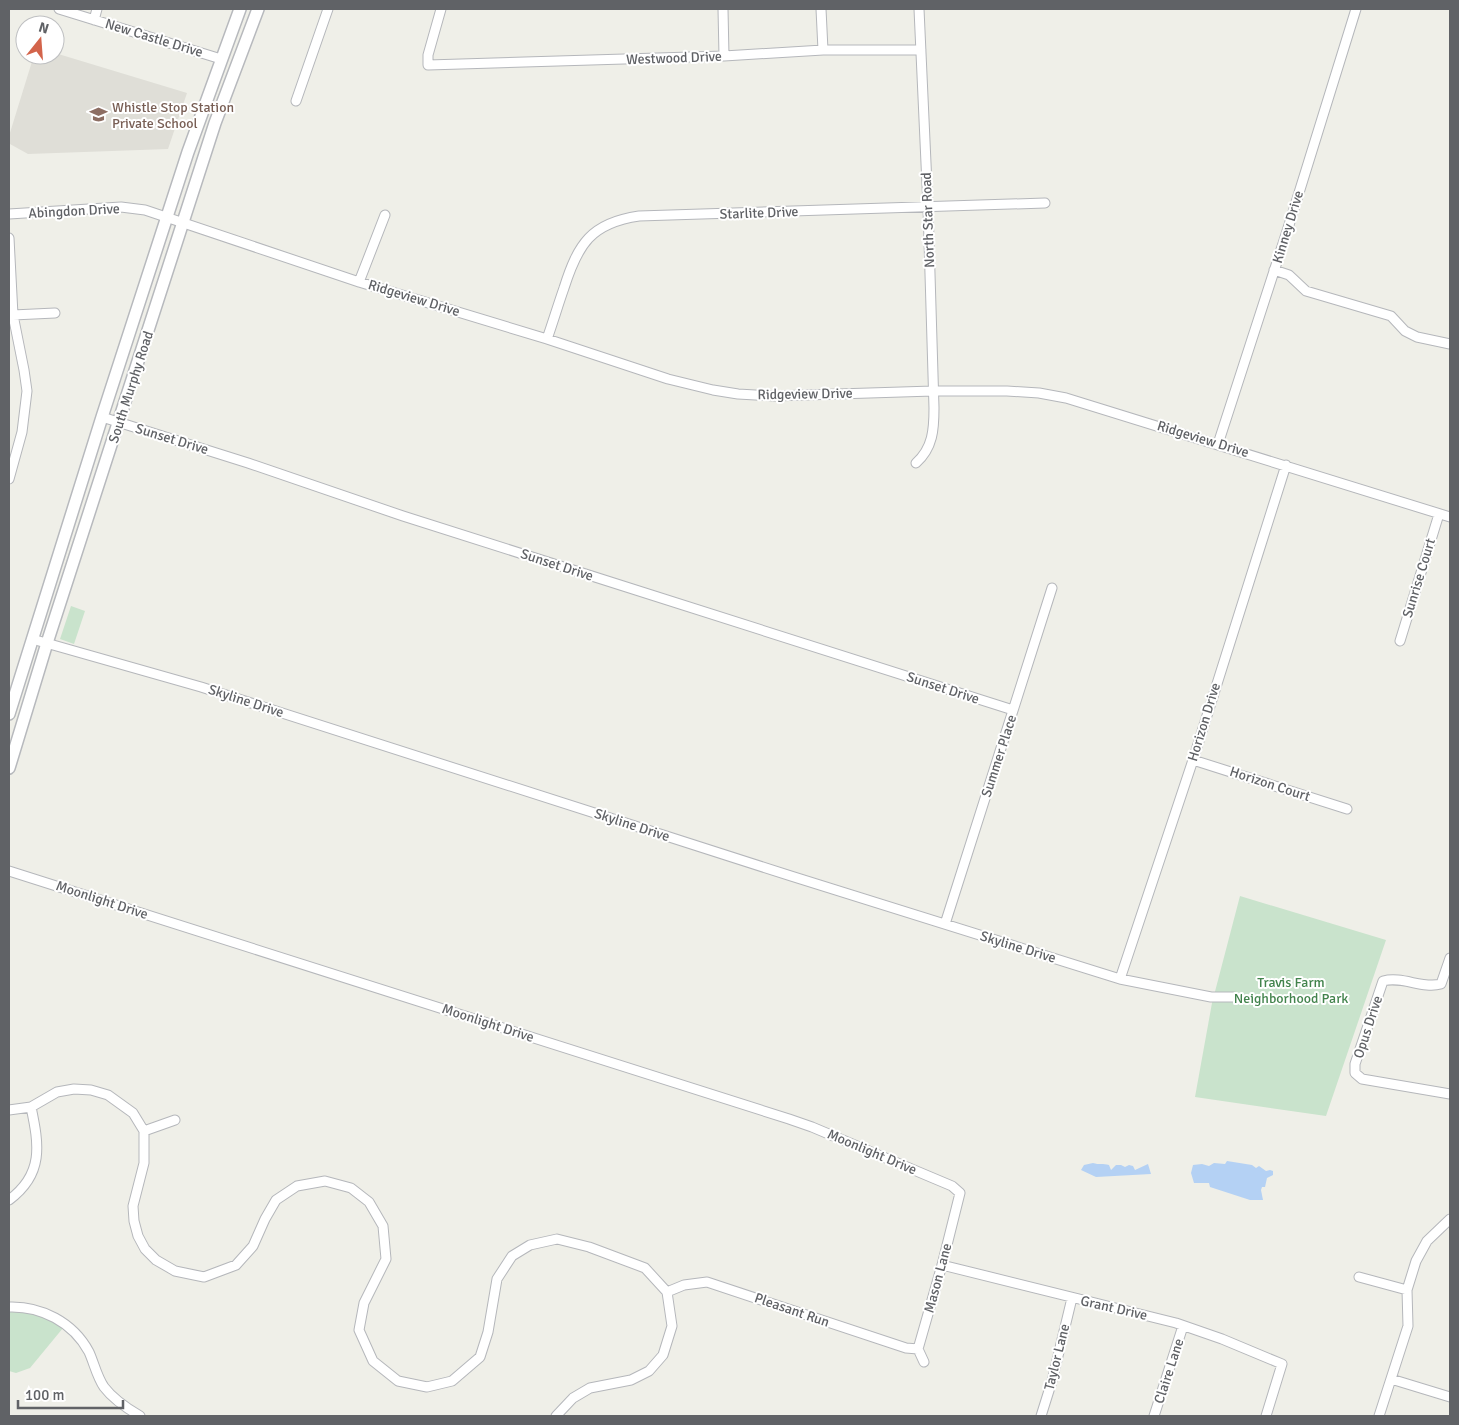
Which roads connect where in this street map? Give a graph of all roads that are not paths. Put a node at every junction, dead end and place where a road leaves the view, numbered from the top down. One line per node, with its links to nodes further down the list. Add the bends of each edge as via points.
1 (59, 9): 11 (street, New Castle Drive)
2 (97, 9): 11 (street)
3 (240, 9): 15 (main road, South Murphy Road)
4 (258, 9): 22 (main road, South Murphy Road, via 215,123)
5 (328, 9): 16 (street)
6 (441, 9): 14 (street, Westwood Drive, via 428,65)
7 (723, 9): 14 (street)
8 (821, 9): 12 (street)
9 (919, 9): 13 (street, North Star Road)
10 (1356, 9): 24 (street, Kinney Drive)
11 (94, 20): 15 (street, New Castle Drive)
12 (823, 50): 13 (street, Westwood Drive); 14 (street, Westwood Drive)
13 (921, 50): 18 (street, North Star Road)
14 (724, 56)
15 (221, 59): 21 (main road, South Murphy Road)
16 (296, 102)
17 (1044, 203): 18 (street, Starlite Drive)
18 (928, 207): 28 (street, Starlite Drive, via 624,219 599,230 577,252); 30 (street, North Star Road)
19 (9, 214): 21 (street, Abingdon Drive, via 121,207)
20 (385, 215): 25 (street)
21 (167, 217): 22 (street, Ridgeview Drive); 31 (main road, South Murphy Road)
22 (183, 223): 25 (street, Ridgeview Drive); 32 (main road, South Murphy Road)
23 (9, 238): 27 (street)
24 (1274, 270): 29 (street, via 1289,275 1306,291 1391,316 1417,337); 33 (street, Kinney Drive)
25 (360, 282): 28 (street, Ridgeview Drive)
26 (56, 313): 27 (street)
27 (13, 315): 36 (street, via 26,391 22,432)
28 (547, 339): 30 (street, Ridgeview Drive, via 668,379 738,394 774,396)
29 (1450, 344)
30 (933, 391): 33 (street, Ridgeview Drive, via 1007,391 1060,396); 34 (street, North Star Road, via 934,422 930,445)
31 (102, 417): 32 (street, Sunset Drive); 40 (main road, South Murphy Road)
32 (120, 423): 42 (main road, South Murphy Road); 43 (street, Sunset Drive)
33 (1218, 444): 35 (street, Ridgeview Drive)
34 (916, 462)
35 (1286, 465): 37 (street, Ridgeview Drive); 45 (street, Horizon Drive)
36 (9, 479)
37 (1439, 514): 38 (street, Ridgeview Drive); 41 (street, Sunrise Court)
38 (1450, 518)
39 (1052, 588): 43 (street, Summer Place)
40 (32, 638): 42 (street, Skyline Drive); 44 (main road, South Murphy Road)
41 (1400, 642)
42 (47, 643): 46 (main road, South Murphy Road); 49 (street, Skyline Drive, via 201,687)
43 (1013, 710): 49 (street, Summer Place)
44 (9, 714)
45 (1193, 760): 47 (street, Horizon Court); 51 (street, Horizon Drive)
46 (9, 768)
47 (1347, 809)
48 (9, 871): 58 (street, Moonlight Drive, via 789,1119 952,1186)
49 (945, 924): 51 (street, Skyline Drive)
50 (1450, 958): 53 (street, Opus Drive, via 1441,984 1383,981 1355,1064 1355,1073 1362,1079)
51 (1120, 979): 52 (street, Skyline Drive, via 1211,997)
52 (1234, 998)
53 (1450, 1094)
54 (31, 1107): 55 (street); 57 (street, via 57,1092 91,1090 123,1104); 59 (street, via 37,1135 35,1167 27,1182)
55 (9, 1110)
56 (175, 1120): 57 (street)
57 (144, 1131): 64 (street, via 144,1163 133,1206 134,1221 145,1249 175,1271 204,1276 236,1265 253,1246 276,1200 297,1186 325,1181 351,1188 369,1202 383,1226 386,1259 364,1303 359,1330 373,1361 398,1381 427,1387 452,1381 480,1357 497,1280 512,1256 530,1245 557,1239 590,1248 645,1268)
58 (960, 1193): 61 (street, Mason Lane)
59 (9, 1200)
60 (1450, 1220): 63 (street, via 1427,1241 1416,1261)
61 (942, 1265): 65 (street, Grant Drive); 68 (street, Mason Lane)
62 (1359, 1277): 63 (street)
63 (1407, 1290): 70 (street, via 1408,1326)
64 (666, 1292): 68 (street, Pleasant Run, via 706,1282 906,1348); 73 (street, via 672,1326 663,1355 649,1371 631,1380 590,1388 573,1398)
65 (1072, 1298): 67 (street, Grant Drive); 74 (street, Taylor Lane)
66 (9, 1307): 72 (street, via 21,1306 46,1312 64,1322 88,1350 104,1387)
67 (1183, 1326): 75 (street, Claire Lane); 76 (street, Grant Drive, via 1282,1364)
68 (918, 1349): 69 (street)
69 (924, 1362)
70 (1391, 1378): 71 (street); 77 (street)
71 (1450, 1397)
72 (140, 1416)
73 (556, 1416)
74 (1041, 1416)
75 (1154, 1416)
76 (1266, 1416)
77 (1380, 1416)

